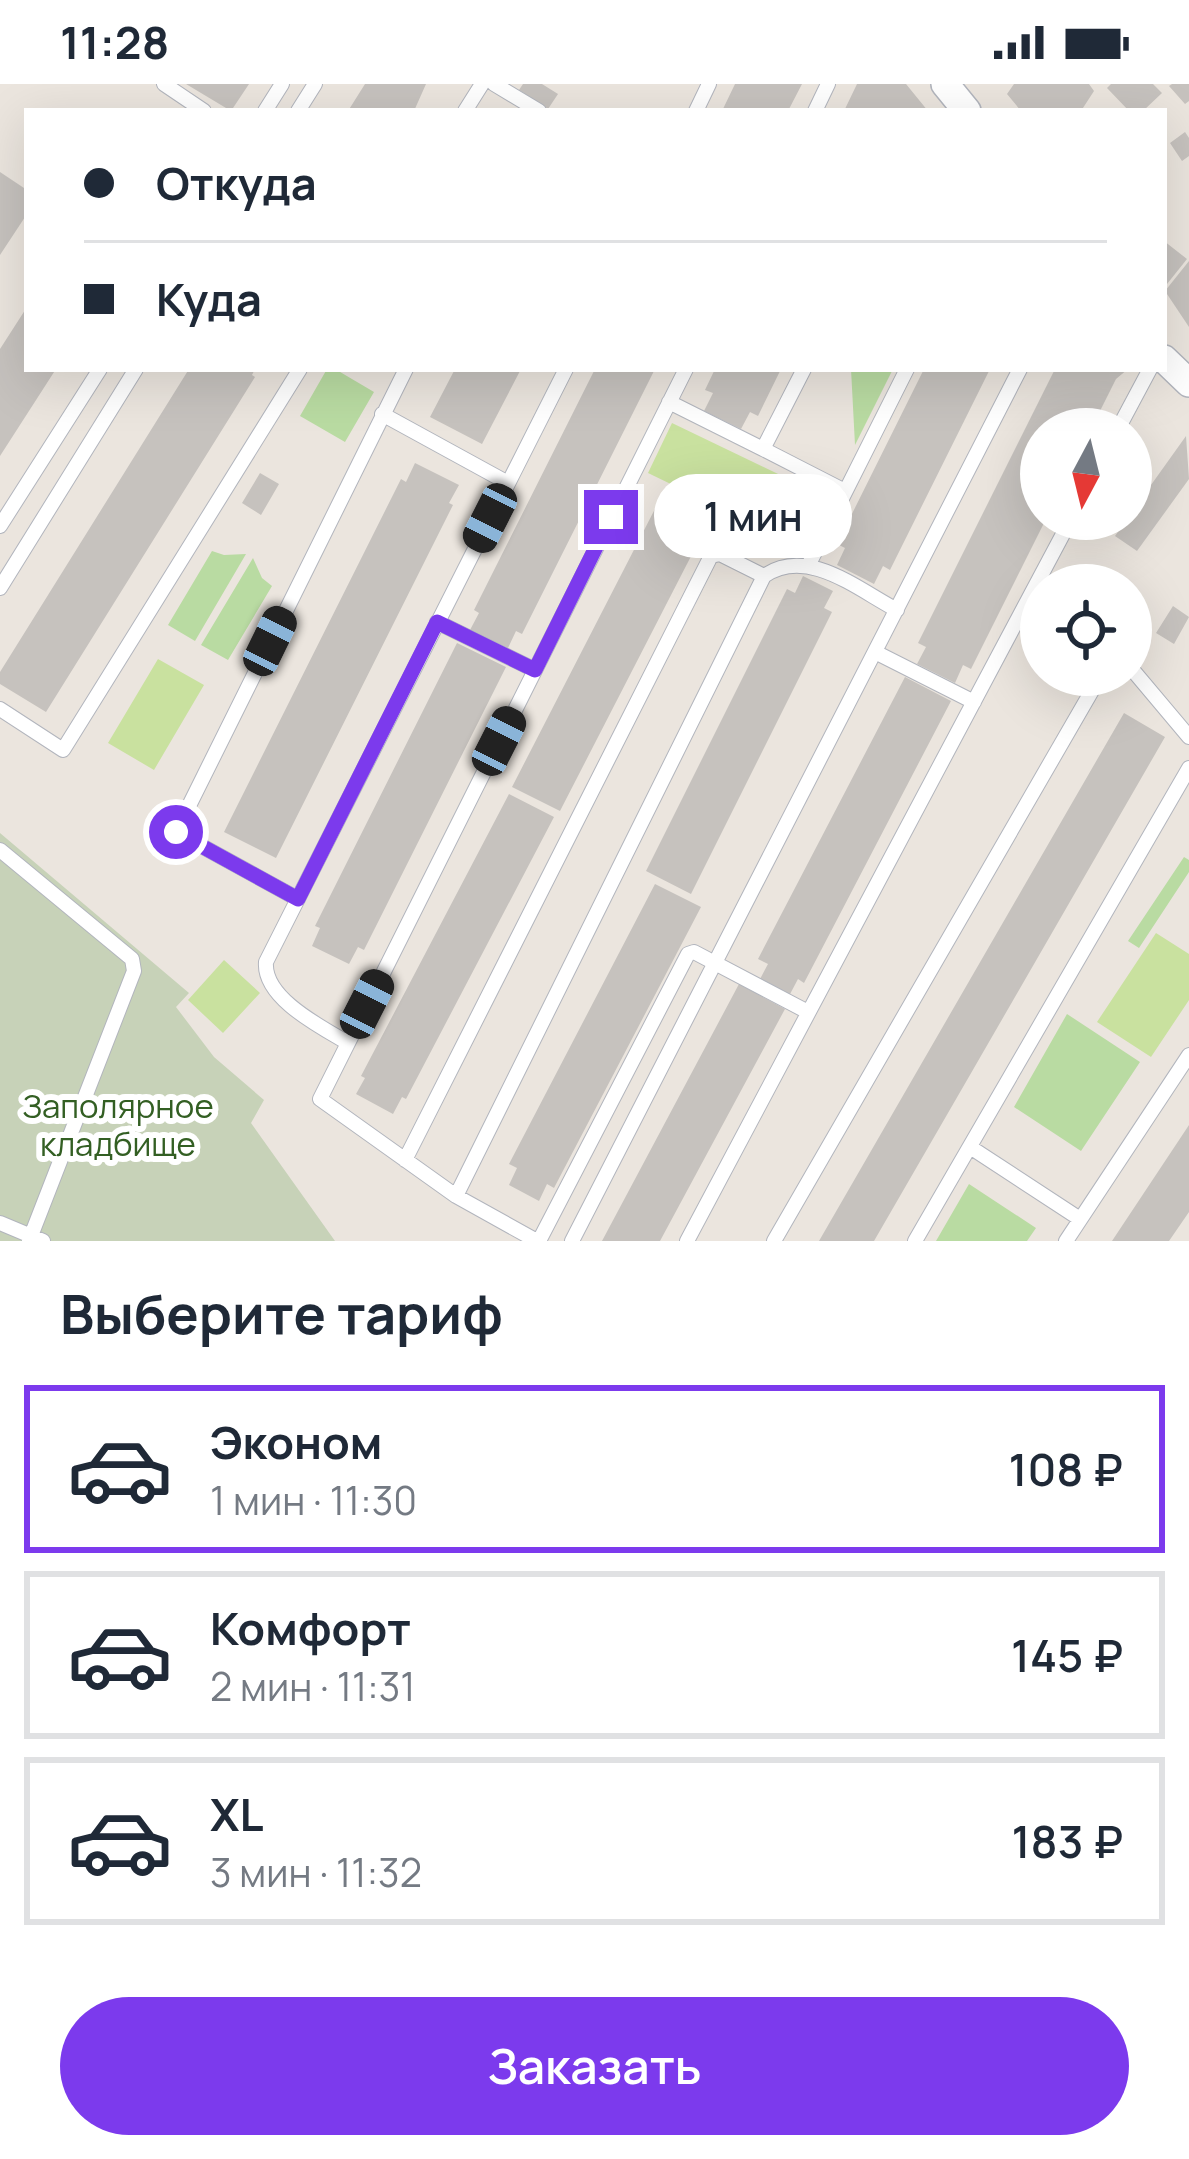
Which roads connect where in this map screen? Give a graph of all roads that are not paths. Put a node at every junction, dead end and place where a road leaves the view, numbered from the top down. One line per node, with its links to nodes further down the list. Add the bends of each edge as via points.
1 (164, 84): 4 (lane)
2 (494, 84): 5 (lane)
3 (945, 84): 6 (street)
4 (200, 108)
5 (534, 108)
6 (965, 108)
7 (1167, 362): 18 (street)
8 (98, 372): 25 (lane)
9 (134, 372): 29 (lane)
10 (298, 372): 37 (lane, via 63,750)
11 (404, 372): 21 (lane)
12 (564, 372): 23 (lane)
13 (684, 372): 19 (lane)
14 (802, 372): 22 (lane)
15 (905, 372): 24 (lane)
16 (1018, 372): 30 (lane)
17 (1148, 372): 20 (lane)
18 (1189, 383)
19 (669, 402): 22 (lane); 33 (lane)
20 (1129, 408)
21 (382, 414): 23 (lane); 41 (lane, via 176,832)
22 (763, 449): 24 (lane)
23 (508, 483): 31 (lane)
24 (845, 491): 27 (lane)
25 (0, 526)
26 (1060, 540): 36 (lane)
27 (809, 564): 28 (lane); 30 (lane)
28 (764, 575): 47 (lane, via 711,556); 48 (lane)
29 (0, 588)
30 (897, 610): 32 (lane)
31 (437, 622): 33 (lane); 41 (lane)
32 (875, 652): 36 (lane); 42 (lane)
33 (535, 670): 44 (lane)
34 (1152, 693): 38 (lane)
35 (1089, 696): 55 (lane)
36 (974, 702): 43 (lane)
37 (0, 709)
38 (1189, 737)
39 (1189, 768): 46 (lane)
40 (0, 850): 51 (lane, via 132,958 134,971)
41 (298, 899): 44 (lane, via 266,962 268,981 299,1014)
42 (715, 962): 43 (lane); 52 (lane, via 688,954); 53 (lane)
43 (808, 1012): 54 (lane)
44 (348, 1042): 47 (lane, via 320,1100)
45 (1189, 1055): 49 (lane)
46 (970, 1147): 49 (lane); 56 (lane)
47 (405, 1160): 48 (lane)
48 (456, 1196): 52 (lane)
49 (1080, 1219): 57 (lane)
50 (0, 1223): 51 (lane)
51 (34, 1239)
52 (538, 1241)
53 (572, 1241)
54 (687, 1241)
55 (774, 1241)
56 (915, 1241)
57 (1066, 1241)

